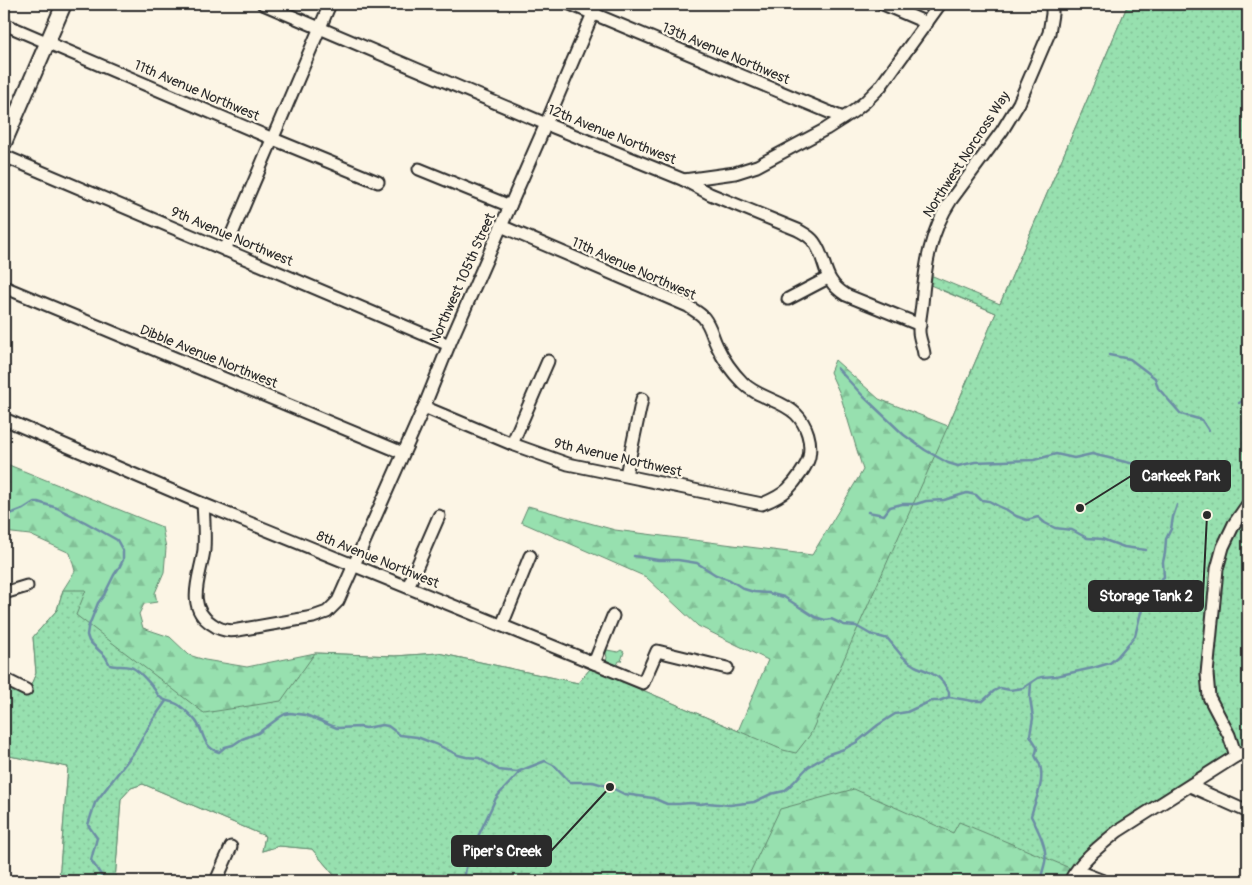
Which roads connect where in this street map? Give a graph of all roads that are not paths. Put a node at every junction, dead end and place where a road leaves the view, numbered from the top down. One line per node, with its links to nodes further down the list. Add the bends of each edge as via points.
1 (64, 4): 12 (main road)
2 (264, 4): 11 (street, 12th Avenue Northwest)
3 (330, 4): 11 (street)
4 (570, 4): 8 (street, 13th Avenue Northwest)
5 (883, 4): 9 (street)
6 (940, 4): 9 (street)
7 (1052, 4): 27 (street, Northwest Norcross Way, via 1048,33 1019,103 936,226 927,260)
8 (595, 9): 13 (street, 13th Avenue Northwest); 14 (street, Northwest 105th Street)
9 (927, 23): 13 (street, via 873,95)
10 (4, 24): 12 (street, 11th Avenue Northwest)
11 (320, 28): 14 (street, 12th Avenue Northwest); 15 (street)
12 (47, 42): 15 (street, 11th Avenue Northwest); 16 (main road)
13 (843, 118): 19 (street, via 746,170)
14 (546, 124): 19 (street, 12th Avenue Northwest); 21 (street, Northwest 105th Street)
15 (273, 138): 20 (street, 11th Avenue Northwest); 23 (street)
16 (4, 143)
17 (4, 156): 23 (street, 9th Avenue Northwest)
18 (419, 169): 21 (street)
19 (684, 180): 24 (street, 12th Avenue Northwest, via 804,234 814,243)
20 (378, 182)
21 (510, 206): 22 (street, Northwest 105th Street)
22 (501, 226): 28 (street, Northwest 105th Street); 36 (street, 11th Avenue Northwest, via 688,306 703,317 731,369 745,385 787,407 806,426 810,441 809,458)
23 (226, 250): 28 (street, 9th Avenue Northwest)
24 (828, 278): 26 (street); 27 (street, 12th Avenue Northwest, via 846,295)
25 (4, 287): 35 (street, Dibble Avenue Northwest)
26 (788, 299)
27 (920, 325): 29 (street, Northwest Norcross Way)
28 (449, 345): 32 (street, Northwest 105th Street)
29 (924, 354)
30 (548, 361): 34 (street)
31 (642, 399): 37 (street)
32 (424, 407): 34 (street, 9th Avenue Northwest); 35 (street, Northwest 105th Street)
33 (4, 419): 38 (street, 8th Avenue Northwest)
34 (512, 444): 37 (street, 9th Avenue Northwest, via 568,464)
35 (403, 453): 42 (street, Northwest 105th Street)
36 (800, 474): 37 (street, 9th Avenue Northwest, via 788,489 762,504)
37 (626, 476)
38 (203, 504): 42 (street, 8th Avenue Northwest); 42 (street, Northwest 105th Street, via 204,542 196,600 203,616 218,628 233,631 323,614 338,601)
39 (1248, 504): 53 (street, via 1234,524 1216,569 1207,674 1210,697)
40 (439, 516): 44 (street)
41 (530, 556): 47 (street)
42 (354, 565): 44 (street, 8th Avenue Northwest)
43 (27, 586): 45 (street)
44 (408, 587): 47 (street, 8th Avenue Northwest)
45 (4, 593)
46 (613, 616): 48 (street)
47 (502, 625): 48 (street, 8th Avenue Northwest)
48 (594, 663): 49 (street, 8th Avenue Northwest, via 643,683 657,651)
49 (727, 668)
50 (4, 679): 51 (street)
51 (26, 690)
52 (1248, 751): 53 (street)
53 (1236, 756): 54 (street)
54 (1190, 786): 55 (street); 57 (street, via 1118,831)
55 (1246, 811)
56 (231, 847): 58 (street)
57 (1077, 870): 59 (street); 60 (street)
58 (216, 881)
59 (1070, 881)
60 (1103, 881)

